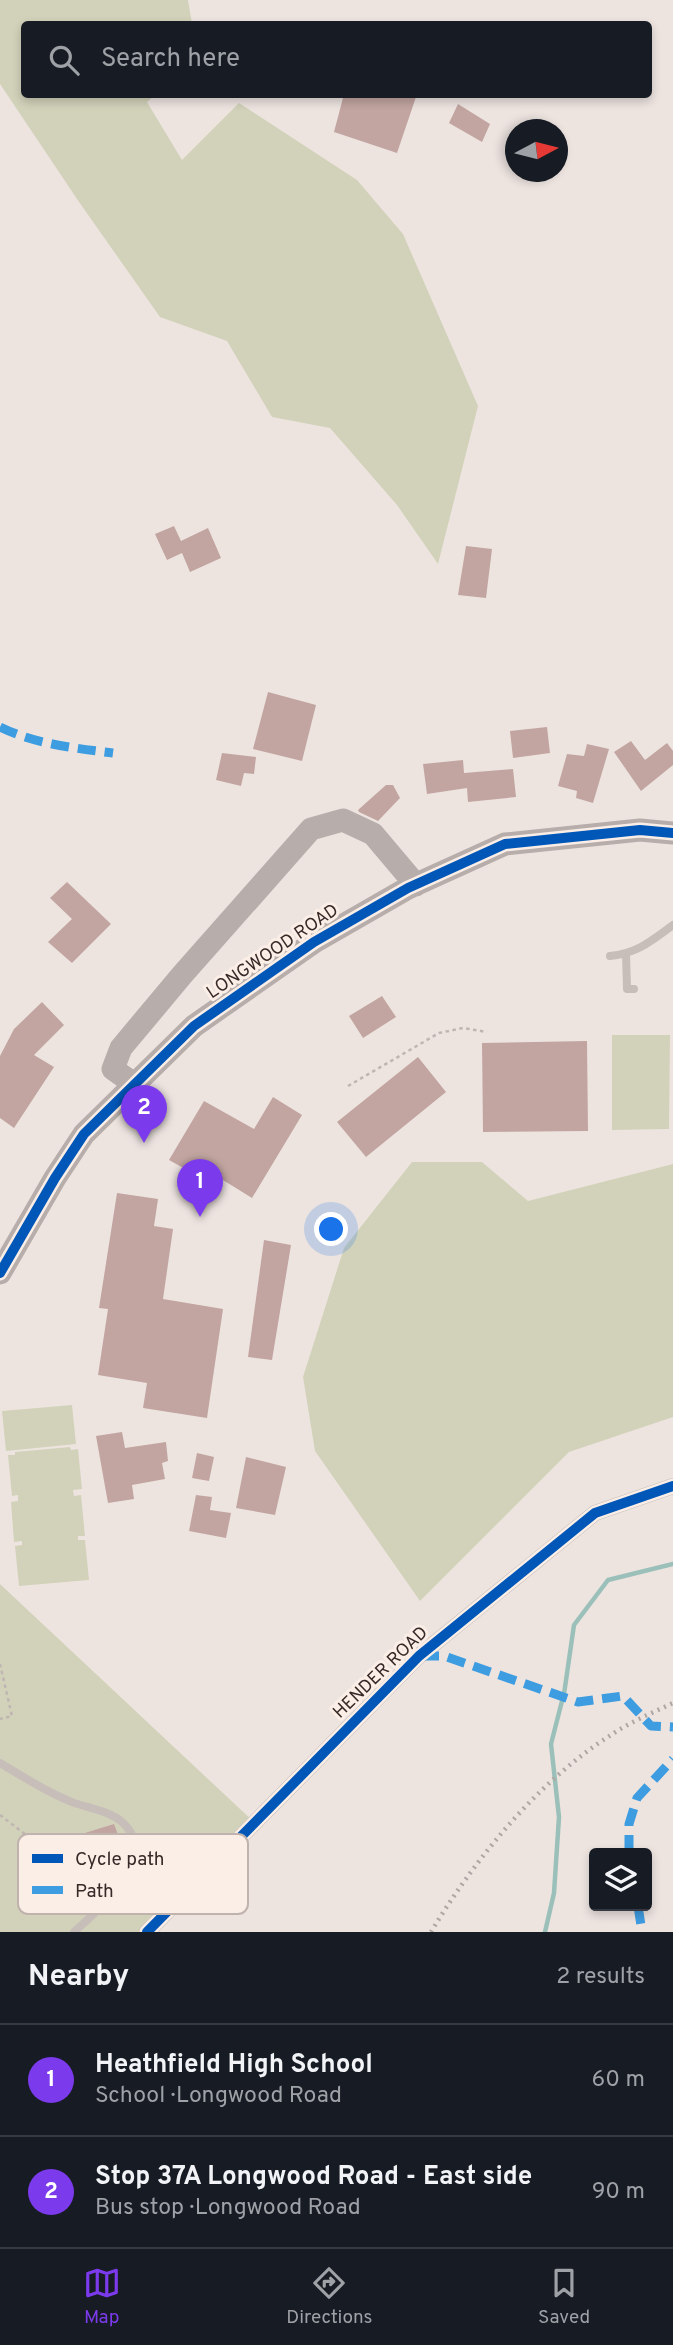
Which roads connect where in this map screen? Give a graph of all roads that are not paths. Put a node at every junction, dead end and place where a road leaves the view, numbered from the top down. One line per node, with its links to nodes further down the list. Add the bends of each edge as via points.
1 (673, 833): 2 (street, LONGWOOD ROAD, via 640,830 505,844)
2 (416, 885): 7 (street, LONGWOOD ROAD, via 314,942 194,1026); 7 (street, via 373,834 343,820 312,829 121,1048 113,1069)
3 (673, 925): 4 (lane)
4 (626, 954): 5 (lane); 6 (lane, via 628,989)
5 (610, 956)
6 (634, 989)
7 (134, 1084): 8 (street, LONGWOOD ROAD, via 84,1134)
8 (0, 1273)
9 (673, 1486): 12 (street, HENDER ROAD, via 595,1513 419,1656)
10 (0, 1763): 11 (lane, via 45,1790 112,1815)
11 (131, 1834)
12 (244, 1834)
13 (95, 1914): 15 (lane)
14 (165, 1914): 16 (street, HENDER ROAD)
15 (74, 1932)
16 (147, 1932)

